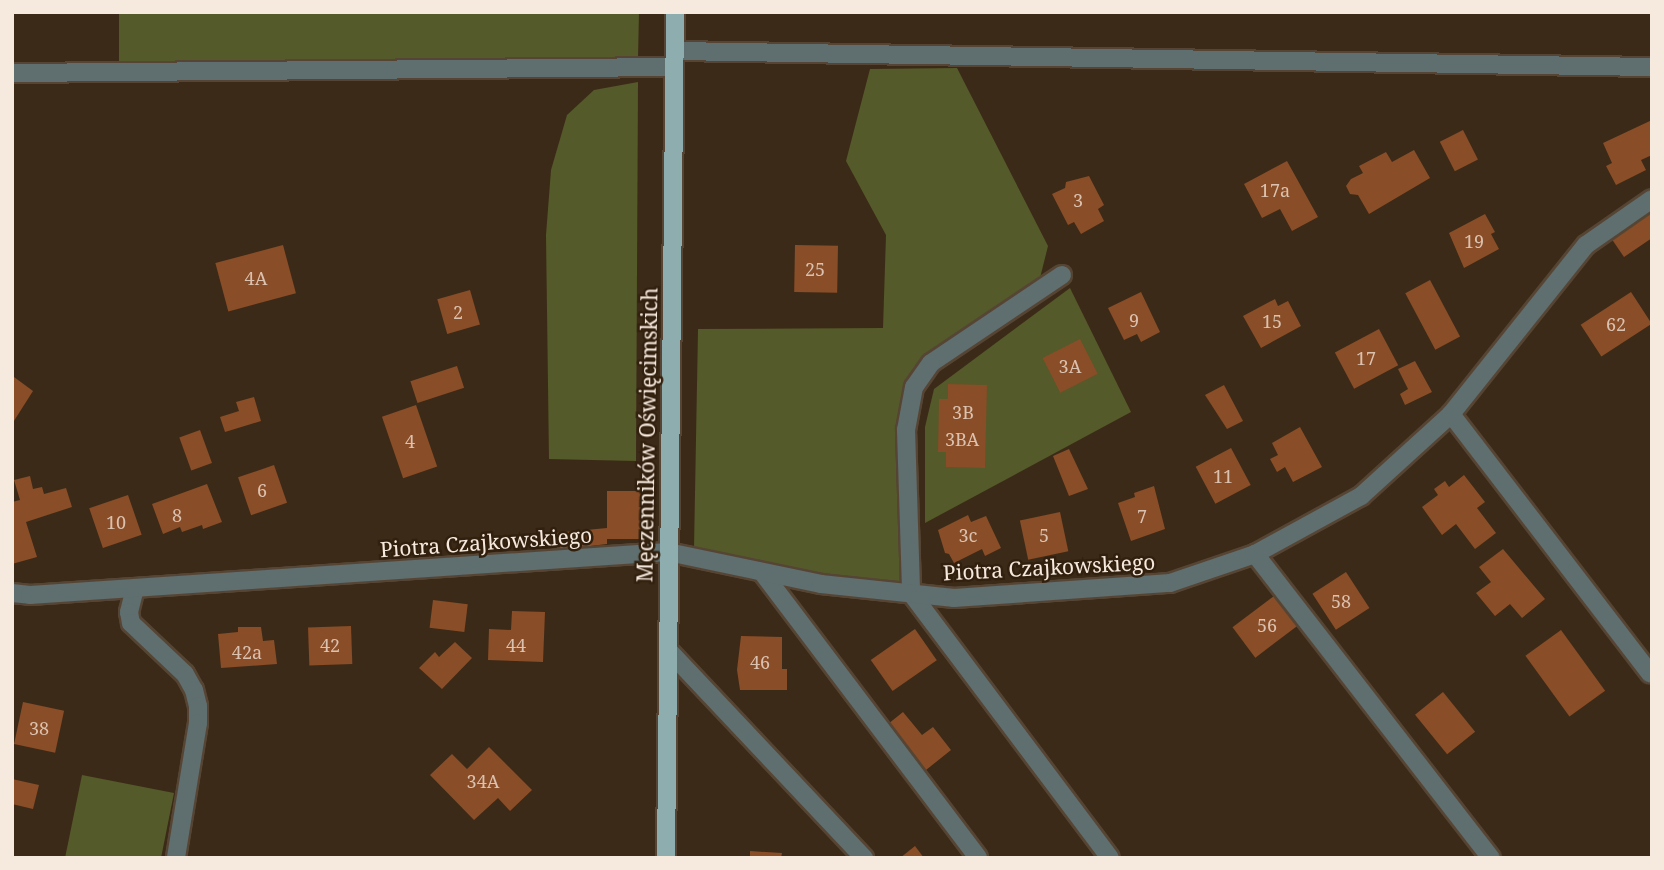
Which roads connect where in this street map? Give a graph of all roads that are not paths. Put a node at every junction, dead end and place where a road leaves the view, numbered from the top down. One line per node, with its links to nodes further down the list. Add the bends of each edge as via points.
1 (675, 12): 2 (main road, Męczenników Oświęcimskich)
2 (675, 59): 3 (street); 4 (street); 8 (main road, Męczenników Oświęcimskich)
3 (1652, 67)
4 (12, 73)
5 (1652, 200): 7 (street, Piotra Czajkowskiego, via 1586,245)
6 (1062, 275): 12 (street, via 931,363 914,387 906,430)
7 (1451, 414): 9 (street, Piotra Czajkowskiego, via 1361,496); 15 (street)
8 (668, 552): 10 (street, Piotra Czajkowskiego); 11 (street, Piotra Czajkowskiego); 14 (main road, Męczenników Oświęcimskich)
9 (1255, 554): 12 (street, Piotra Czajkowskiego, via 1170,583 954,598); 21 (street)
10 (762, 572): 12 (street, Piotra Czajkowskiego, via 821,584); 19 (street)
11 (135, 588): 13 (street, Piotra Czajkowskiego); 16 (street, via 131,623 185,674 198,706)
12 (911, 593): 20 (street)
13 (14, 596)
14 (668, 650): 17 (main road, Męczenników Oświęcimskich); 18 (street)
15 (1650, 673)
16 (176, 858)
17 (666, 858)
18 (864, 858)
19 (978, 858)
20 (1110, 858)
21 (1490, 858)

